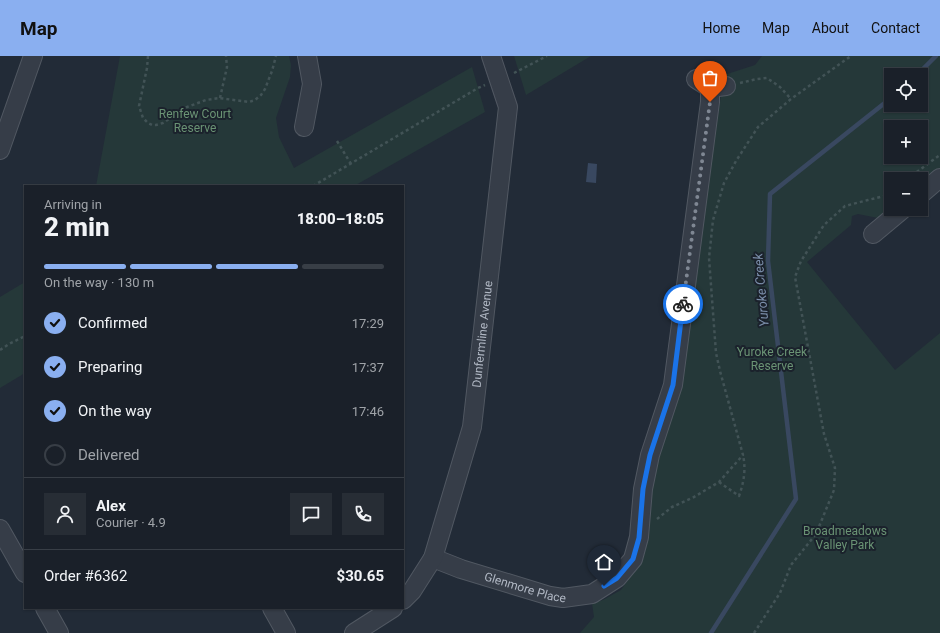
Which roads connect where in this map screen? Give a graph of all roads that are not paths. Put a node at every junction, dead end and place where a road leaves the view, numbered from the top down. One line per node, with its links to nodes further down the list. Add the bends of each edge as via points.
1 (33, 56): 6 (street)
2 (307, 56): 5 (street, via 312,84)
3 (491, 56): 12 (street, Dunfermline Avenue, via 508,107 472,427)
4 (711, 84): 12 (street, Glenmore Place, via 673,385 650,455 643,489 639,538 633,559 617,578 592,594 563,598 461,569)
5 (304, 127)
6 (0, 150)
7 (940, 178): 8 (street)
8 (928, 188)
9 (895, 216): 10 (street)
10 (873, 234)
11 (0, 529): 13 (street)
12 (433, 558): 14 (street, Dunfermline Avenue)
13 (24, 571)
14 (404, 599)
15 (46, 609): 18 (street)
16 (273, 609): 19 (street)
17 (391, 609): 20 (street)
18 (59, 633)
19 (286, 633)
20 (354, 633)

